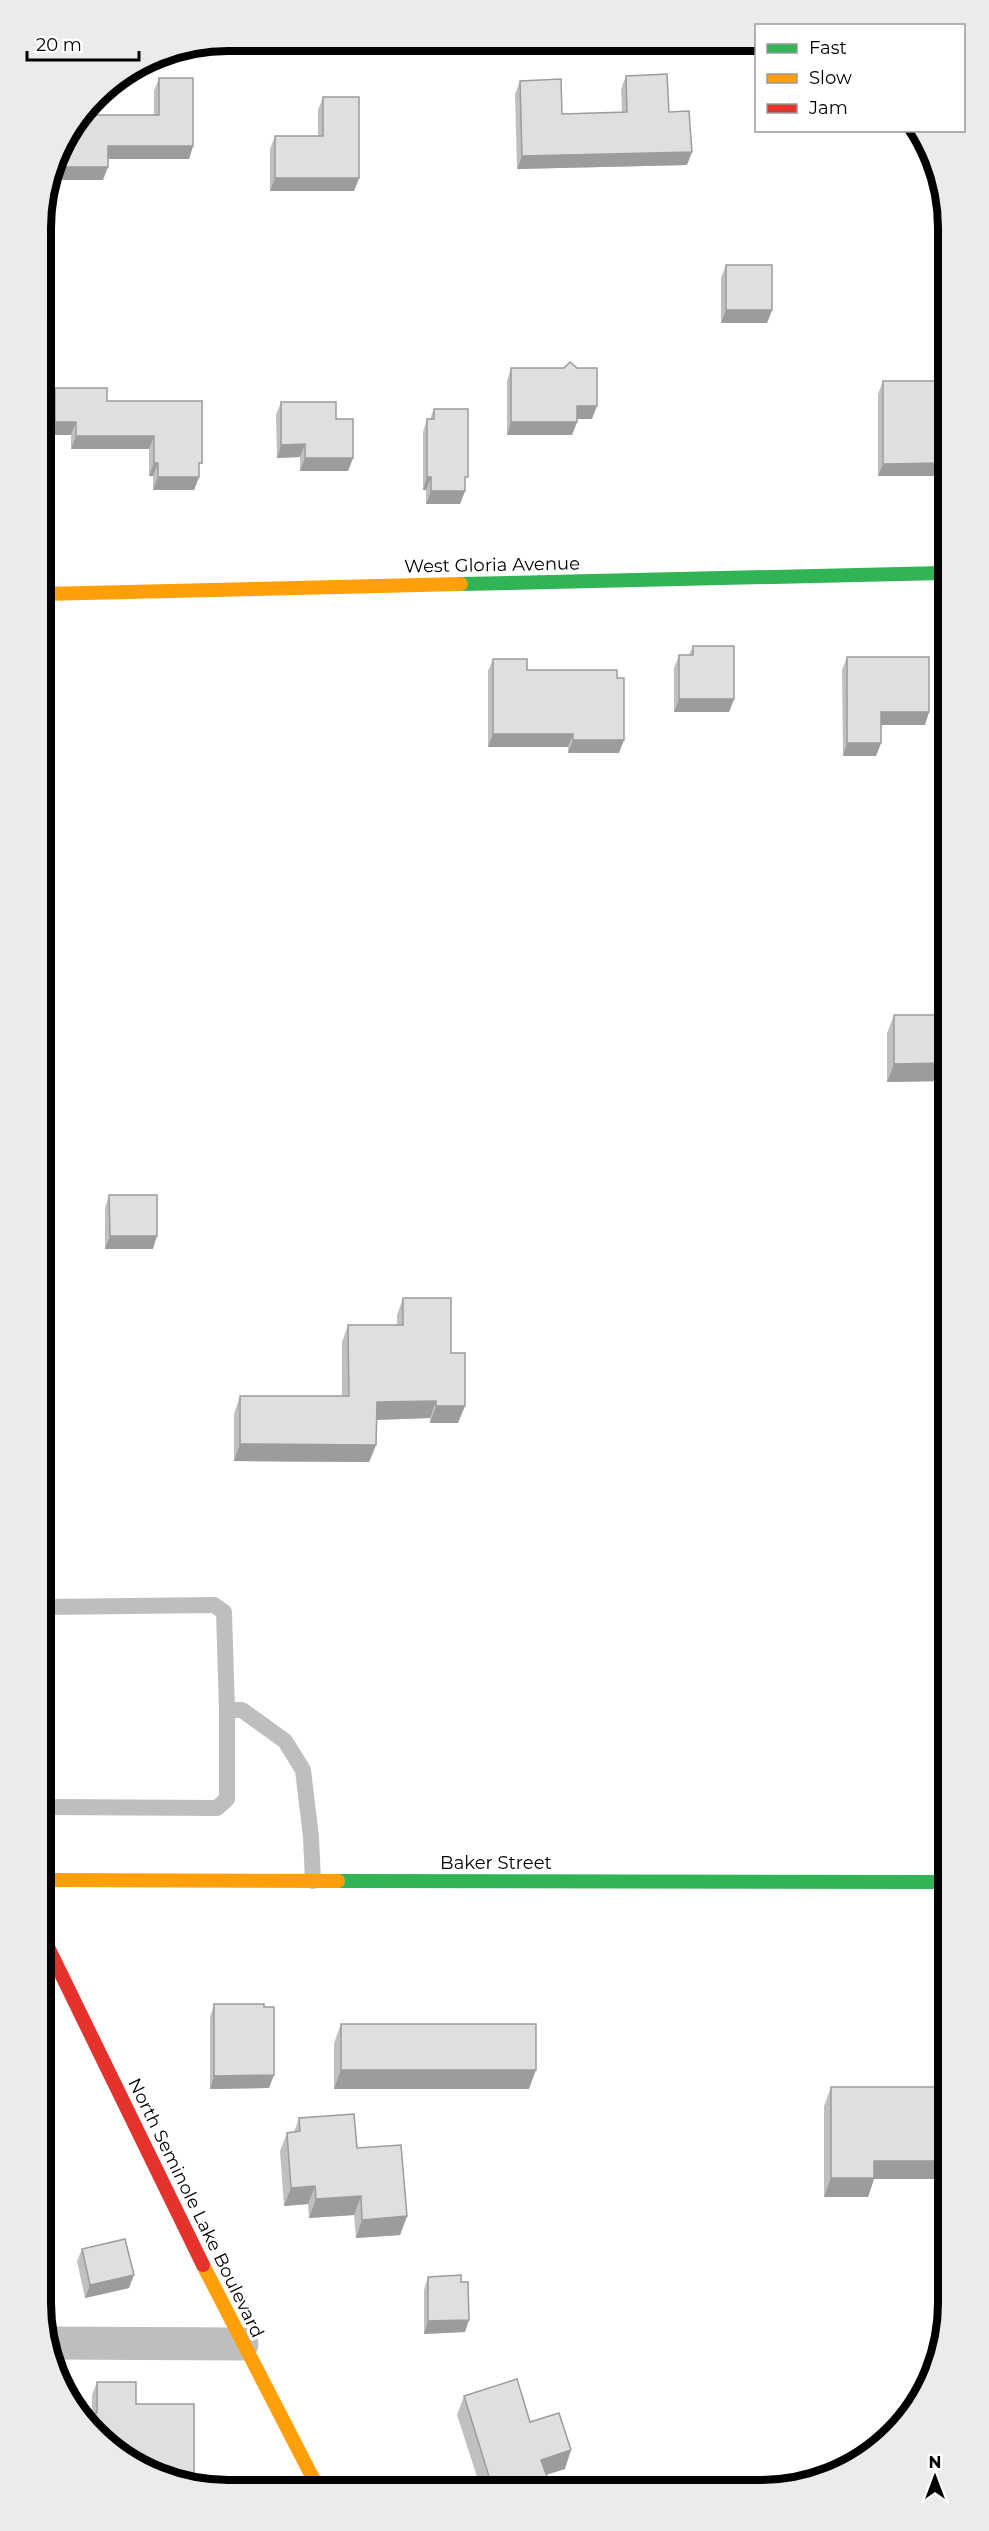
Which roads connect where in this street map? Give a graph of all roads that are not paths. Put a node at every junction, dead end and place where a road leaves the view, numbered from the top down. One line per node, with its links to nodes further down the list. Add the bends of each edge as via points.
1 (938, 573): 2 (street, West Gloria Avenue)
2 (51, 594)
3 (51, 1607): 4 (lane, via 214,1605 224,1612)
4 (227, 1710): 5 (lane, via 227,1798 217,1808); 7 (lane, via 242,1710 285,1741 303,1770)
5 (51, 1807)
6 (51, 1880): 7 (street, Baker Street)
7 (313, 1881): 8 (street, Baker Street)
8 (938, 1882)
9 (51, 1953): 11 (street, North Seminole Lake Boulevard)
10 (56, 2343): 11 (street)
11 (242, 2344): 12 (street, North Seminole Lake Boulevard)
12 (313, 2480)

